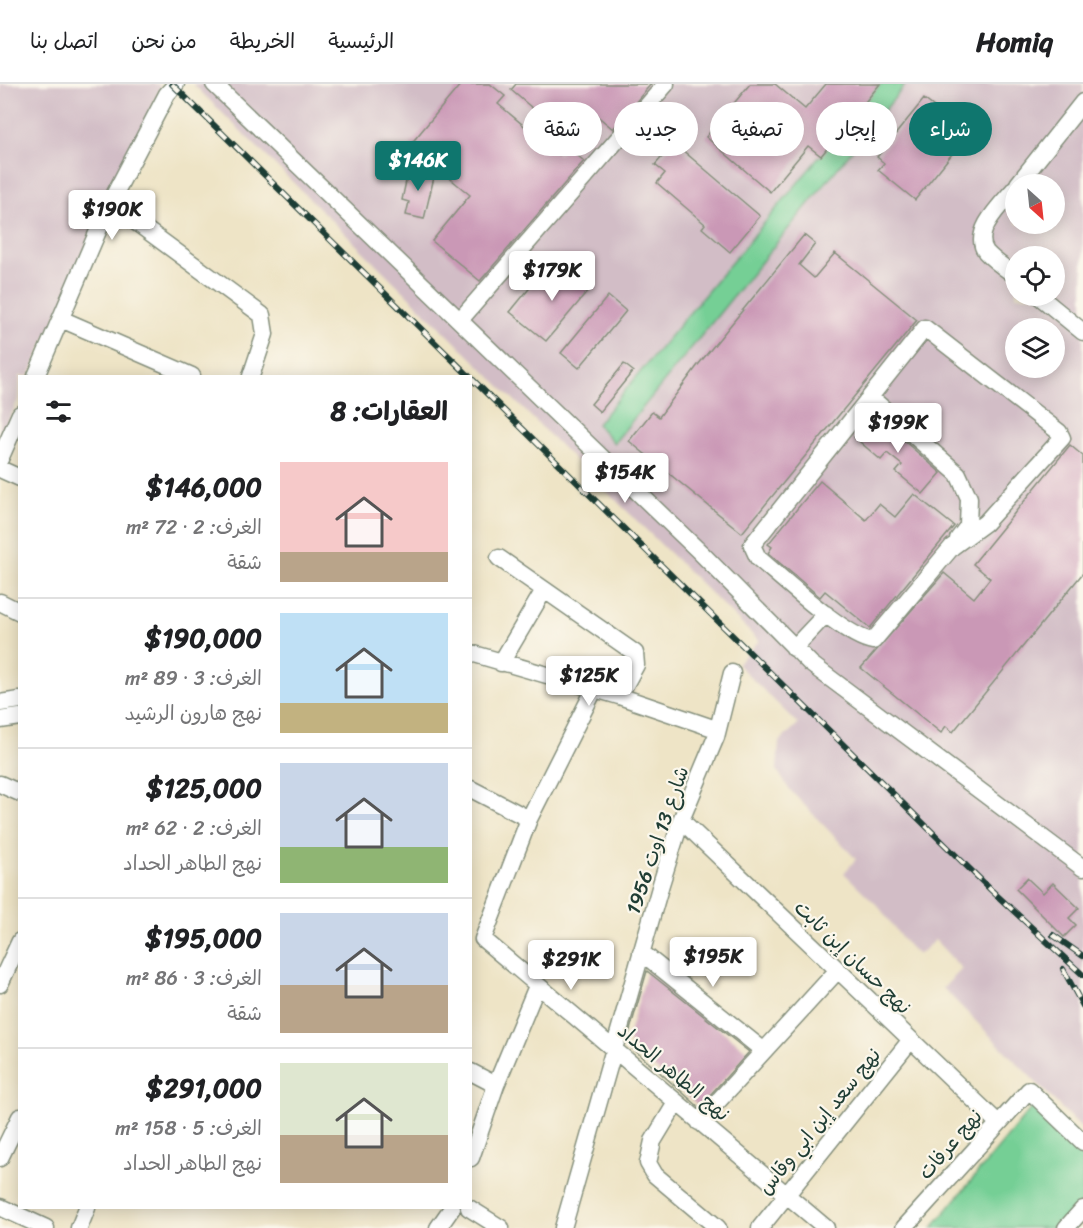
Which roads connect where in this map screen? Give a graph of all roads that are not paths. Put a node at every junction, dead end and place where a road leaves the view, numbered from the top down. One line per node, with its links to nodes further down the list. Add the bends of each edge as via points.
1 (214, 84): 11 (street)
2 (666, 84): 11 (street)
3 (171, 89): 7 (street)
4 (1083, 102): 5 (street)
5 (1026, 174)
6 (1005, 201): 8 (street, via 987,223 982,242 986,251)
7 (110, 203): 10 (street); 15 (street, via 262,315 265,334)
8 (1005, 267)
9 (1051, 306): 12 (street)
10 (61, 319): 13 (street); 14 (street)
11 (460, 320): 27 (street)
12 (1083, 332)
13 (36, 375)
14 (190, 375)
15 (251, 375)
16 (870, 398): 21 (street, via 958,474 969,498 968,526); 21 (street, via 928,328 1061,435 985,523); 26 (street, via 752,545 758,558)
17 (18, 418): 18 (street)
18 (0, 459)
19 (0, 469): 20 (street)
20 (18, 477)
21 (952, 547): 26 (street, via 873,641 859,637)
22 (499, 558): 23 (street)
23 (544, 590): 29 (street); 32 (street, via 634,653 636,665)
24 (0, 602): 25 (street)
25 (18, 611)
26 (826, 614): 27 (street)
27 (794, 648): 43 (street)
28 (472, 653): 29 (street)
29 (501, 663): 31 (street)
30 (732, 674): 37 (street, شارع 13 اوت 1956)
31 (594, 690): 32 (street); 41 (street, نهج الطاهر الحداد)
32 (619, 696): 37 (street)
33 (18, 699): 34 (street)
34 (0, 703)
35 (18, 717): 36 (street)
36 (0, 720)
37 (716, 729): 42 (street, شارع 13 اوت 1956)
38 (0, 784): 40 (street)
39 (472, 790): 41 (street)
40 (18, 792)
41 (529, 819): 44 (street, نهج الطاهر الحداد)
42 (681, 820): 46 (street, شارع 13 اوت 1956); 47 (street, نهج حسان إبن ثابت)
43 (1083, 868)
44 (477, 936): 49 (street, نهج الطاهر الحداد)
45 (18, 946): 48 (street)
46 (641, 952): 51 (street, شارع 13 اوت 1956); 52 (street)
47 (837, 971): 50 (street, نهج حسان إبن ثابت); 52 (street)
48 (6, 977)
49 (537, 986): 51 (street, نهج الطاهر الحداد); 54 (street)
50 (910, 1041): 58 (street, نهج حسان إبن ثابت); 62 (street, نهج سعد إبن ابي وقاس)
51 (613, 1047): 55 (street, نهج الطاهر الحداد); 72 (street, شارع 13 اوت 1956)
52 (764, 1051): 57 (street)
53 (472, 1073): 54 (street)
54 (496, 1085): 60 (street)
55 (676, 1102): 57 (street, نهج الطاهر الحداد); 73 (street, via 653,1142 648,1163 655,1175)
56 (18, 1121): 61 (street)
57 (699, 1122): 62 (street, نهج الطاهر الحداد)
58 (997, 1122): 59 (street, نهج عرفات, via 1029,1089); 76 (street, نهج عرفات)
59 (1083, 1142)
60 (472, 1155)
61 (0, 1158)
62 (786, 1194): 74 (street, نهج سعد إبن ابي وقاس); 75 (street, نهج الطاهر الحداد)
63 (0, 1207): 68 (street)
64 (87, 1209): 69 (street)
65 (451, 1209): 70 (street)
66 (471, 1209): 71 (street)
67 (1083, 1209): 77 (street)
68 (46, 1228)
69 (79, 1228)
70 (438, 1228)
71 (501, 1228)
72 (563, 1228)
73 (718, 1228)
74 (760, 1228)
75 (826, 1228)
76 (904, 1228)
77 (1066, 1228)

